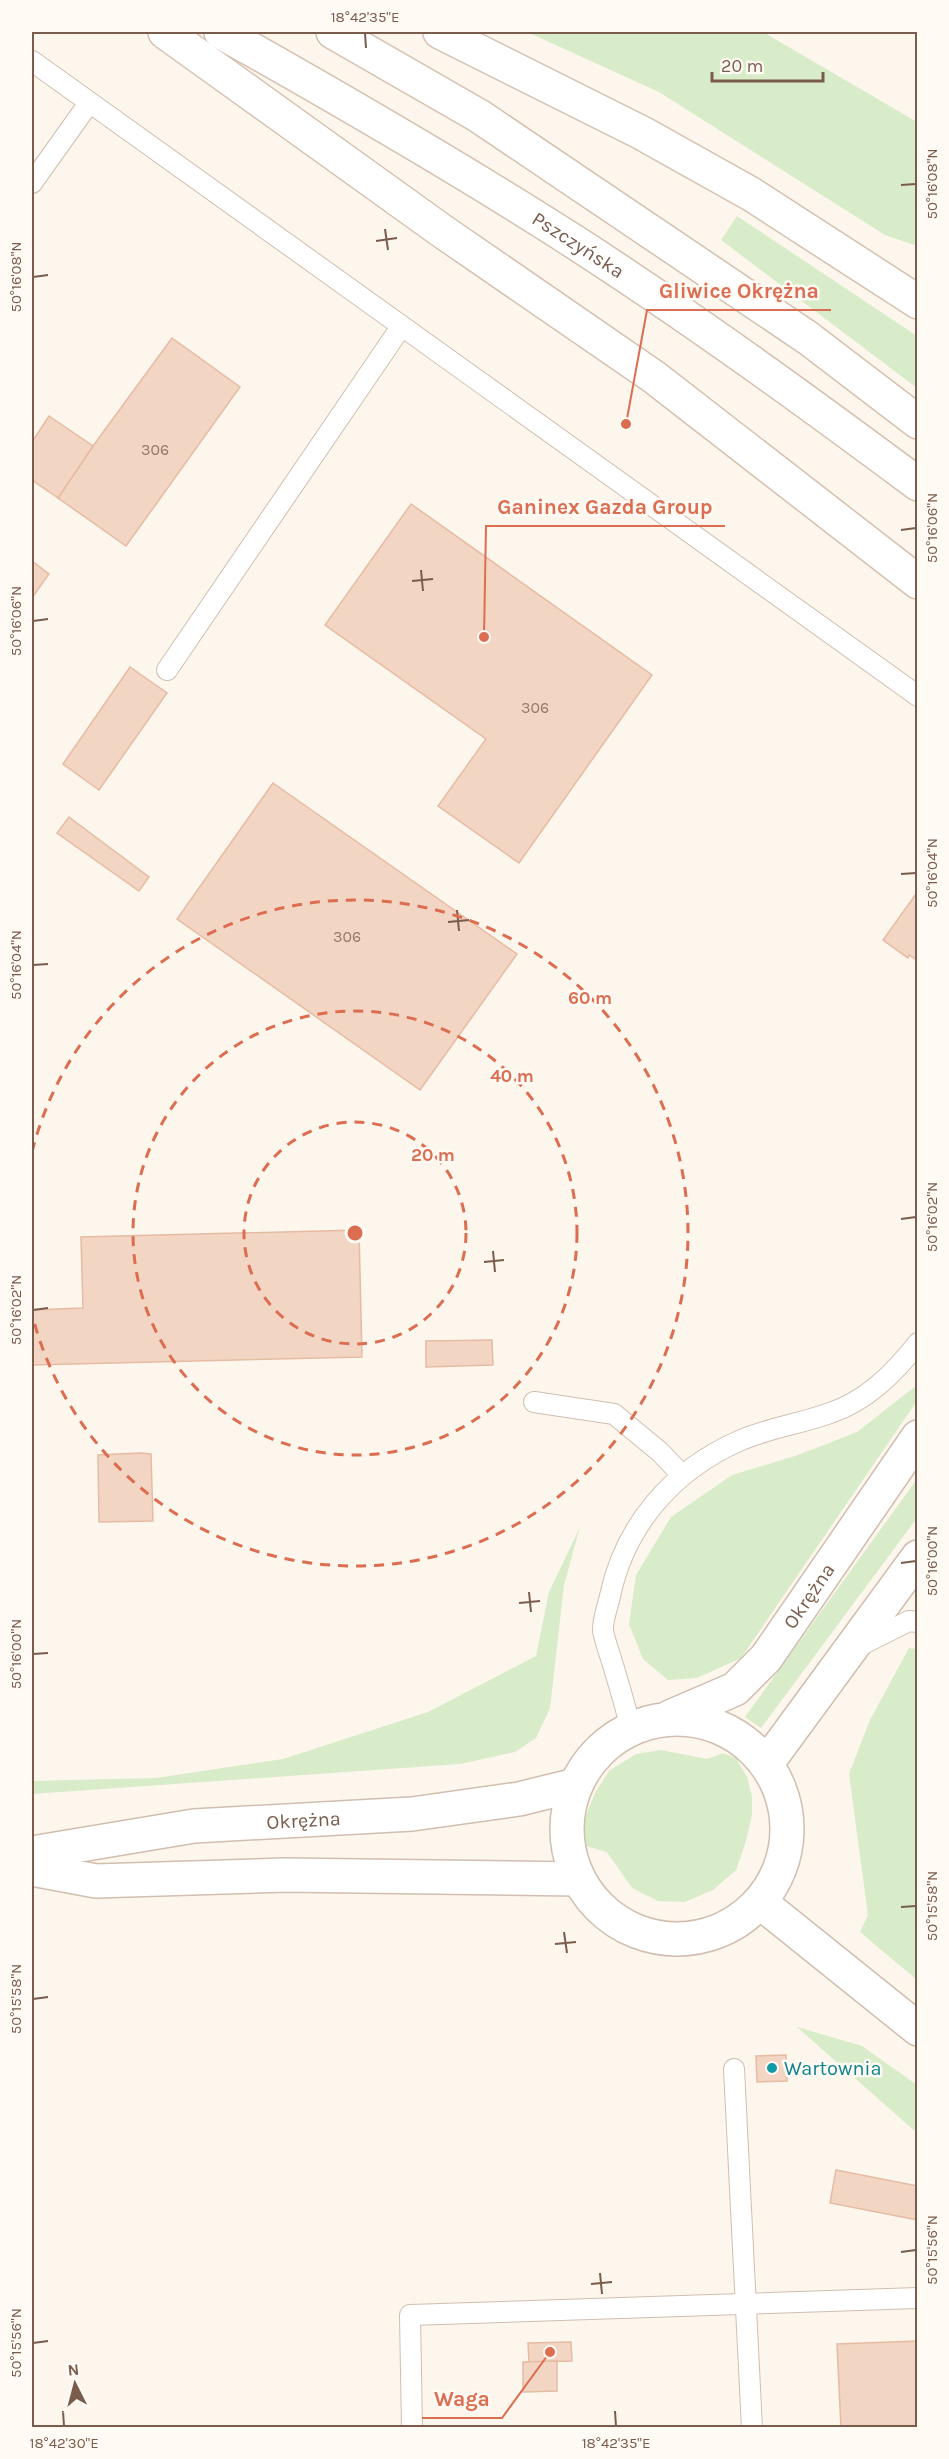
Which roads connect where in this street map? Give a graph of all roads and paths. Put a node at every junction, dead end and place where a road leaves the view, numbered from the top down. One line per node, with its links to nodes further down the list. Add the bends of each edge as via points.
1 (165, 32): 12 (main road, via 654,377)
2 (221, 32): 11 (main road, Pszczyńska, via 357,108 573,241 776,379)
3 (333, 32): 10 (main road, via 479,116 808,338)
4 (440, 32): 8 (main road, via 642,133 751,194)
5 (32, 61): 6 (lane)
6 (89, 103): 7 (lane); 9 (lane)
7 (32, 183)
8 (918, 302)
9 (401, 327): 13 (lane); 14 (lane)
10 (918, 422)
11 (918, 484)
12 (918, 582)
13 (167, 670)
14 (918, 696)
15 (918, 1343): 18 (lane, via 897,1370 860,1400 740,1441)
16 (534, 1402): 18 (lane, via 614,1414)
17 (918, 1437): 22 (main road, Okrężna, via 766,1658 735,1689)
18 (682, 1475): 23 (lane, via 647,1511 627,1543 615,1572 603,1629)
19 (918, 1557): 21 (main road)
20 (918, 1622): 21 (lane, via 909,1621)
21 (849, 1651): 24 (main road)
22 (669, 1718): 23 (main road); 24 (main road, via 706,1722 740,1737)
23 (632, 1728): 25 (main road, via 595,1755)
24 (767, 1764): 29 (main road, via 783,1797 788,1834 780,1870)
25 (576, 1785): 26 (main road, Okrężna, via 519,1799 412,1814 194,1826); 28 (main road, via 568,1811 566,1844)
26 (32, 1853)
27 (32, 1869): 28 (main road, via 96,1881 285,1875)
28 (577, 1879): 29 (main road, via 601,1909 630,1929 664,1939 700,1937 733,1924)
29 (760, 1902): 30 (main road)
30 (918, 2029)
31 (734, 2069): 33 (lane)
32 (918, 2298): 33 (lane)
33 (746, 2302): 34 (lane, via 410,2315); 35 (lane)
34 (412, 2427)
35 (752, 2427)

